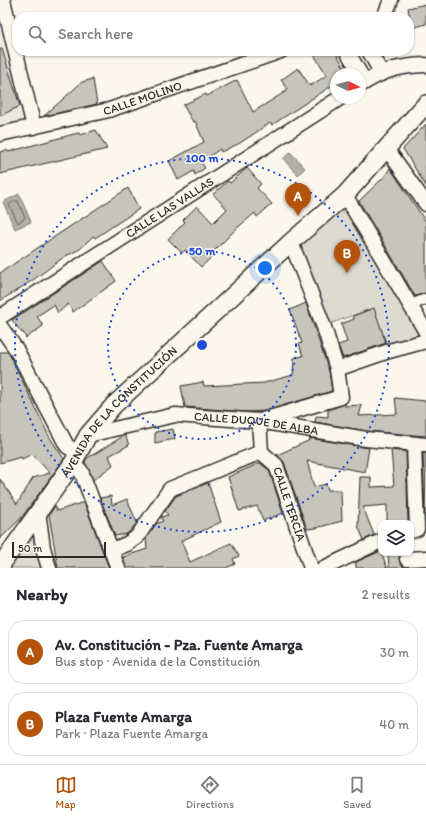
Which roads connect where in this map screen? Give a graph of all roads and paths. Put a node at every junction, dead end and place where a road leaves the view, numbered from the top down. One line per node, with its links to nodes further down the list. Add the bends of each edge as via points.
1 (3, 0): 4 (street)
2 (391, 0): 3 (street)
3 (386, 12)
4 (12, 37)
5 (17, 56): 15 (street)
6 (266, 56): 15 (street, CALLE MOLINO, via 109,110)
7 (370, 56): 11 (street)
8 (351, 57): 10 (street)
9 (426, 65): 11 (street)
10 (356, 68)
11 (381, 72): 12 (street)
12 (366, 81)
13 (331, 104): 23 (street, CALLE LAS VALLAS)
14 (426, 104): 17 (street, AVENIDA DE LA CONSTITUCIÓN)
15 (34, 127): 16 (street, CALLE MOLINO)
16 (0, 134)
17 (387, 149): 18 (street, AVENIDA DE LA CONSTITUCIÓN); 19 (street)
18 (345, 195): 20 (street, AVENIDA DE LA CONSTITUCIÓN); 22 (street)
19 (426, 204)
20 (291, 242): 27 (street, via 324,327); 29 (street, AVENIDA DE LA CONSTITUCIÓN, via 114,405)
21 (426, 299): 22 (street)
22 (411, 306): 25 (street)
23 (0, 316)
24 (0, 326): 32 (street, via 16,349)
25 (426, 332)
26 (426, 341): 27 (street)
27 (337, 369): 28 (street, via 341,397)
28 (259, 421): 29 (street, CALLE DUQUE DE ALBA, via 175,415); 30 (street, CALLE DUQUE DE ALBA, via 366,439); 31 (street)
29 (88, 434): 32 (street, AVENIDA DE LA CONSTITUCIÓN)
30 (420, 445): 34 (street)
31 (261, 452): 36 (street, via 170,489 137,537); 42 (street, CALLE TERCIA, via 276,465)
32 (75, 458): 33 (street, AVENIDA DE LA CONSTITUCIÓN); 36 (street)
33 (38, 511): 39 (street, AVENIDA DE LA CONSTITUCIÓN); 40 (street, via 43,548)
34 (414, 530)
35 (378, 542): 43 (street)
36 (112, 550): 41 (street)
37 (426, 558): 38 (street)
38 (407, 560)
39 (1, 561)
40 (49, 568)
41 (118, 568)
42 (311, 568)
43 (324, 568)

